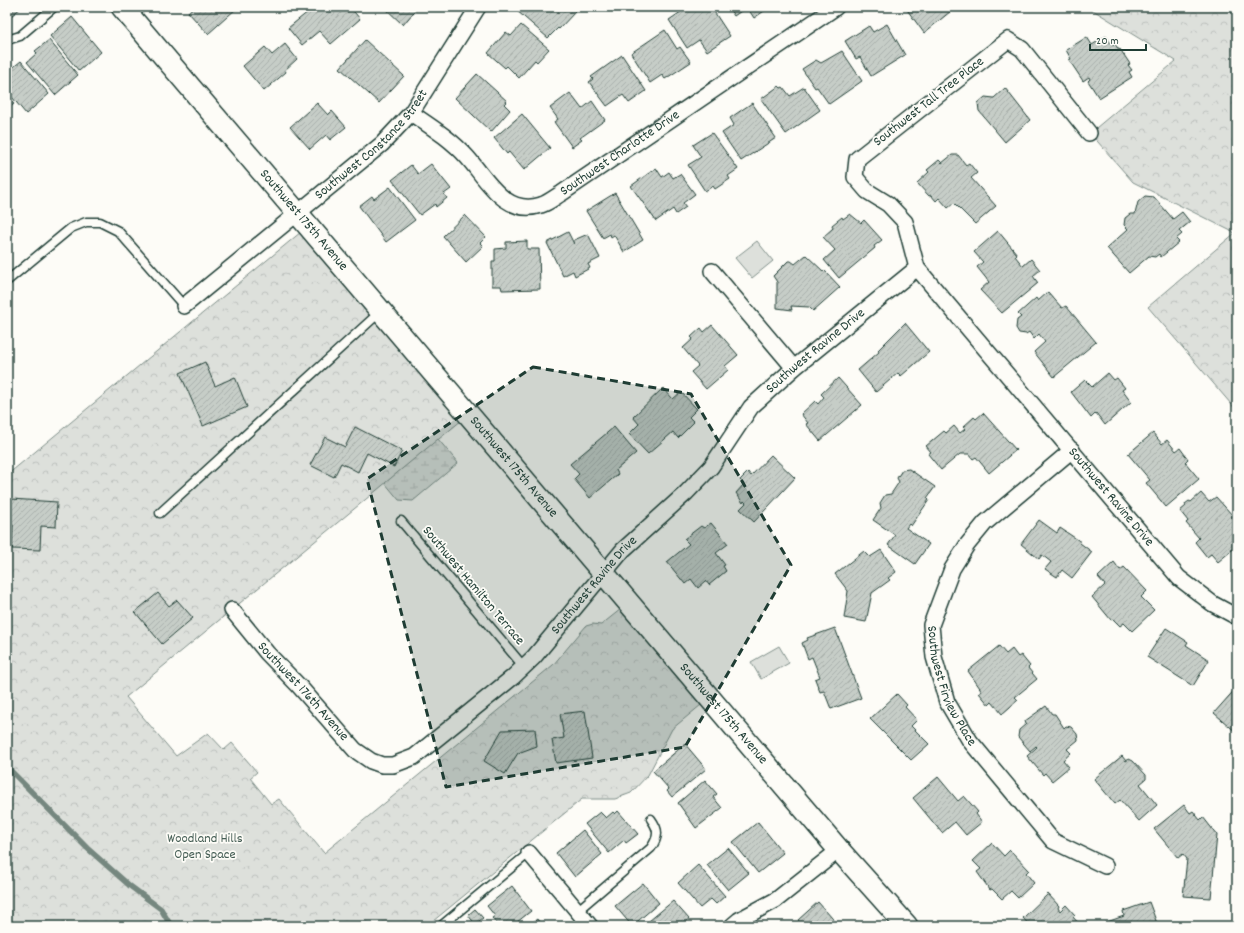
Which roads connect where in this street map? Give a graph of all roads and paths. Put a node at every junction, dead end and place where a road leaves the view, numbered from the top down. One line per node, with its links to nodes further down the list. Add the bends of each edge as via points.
1 (54, 7): 5 (lane, via 20,36)
2 (122, 7): 8 (main road, Southwest 175th Avenue)
3 (478, 7): 6 (street, Southwest Constance Street)
4 (836, 7): 6 (street, Southwest Charlotte Drive, via 541,205 526,208 509,203 497,195 466,156)
5 (7, 40)
6 (411, 113): 8 (street, Southwest Constance Street, via 382,144)
7 (1089, 133): 9 (street, Southwest Tall Tree Place, via 1022,49 1008,40 857,159 855,177 867,191 888,204 904,222)
8 (297, 213): 12 (street, Southwest Constance Street); 13 (main road, Southwest 175th Avenue)
9 (917, 268): 14 (street, Southwest Ravine Drive); 15 (street, Southwest Ravine Drive)
10 (712, 271): 14 (street)
11 (7, 281): 12 (lane, via 72,228 86,222 100,222 118,231)
12 (184, 306)
13 (381, 312): 16 (lane); 18 (main road, Southwest 175th Avenue)
14 (794, 368): 18 (street, Southwest Ravine Drive, via 751,407 711,467 623,550)
15 (1072, 450): 20 (street, Southwest Ravine Drive, via 1179,578 1212,604); 26 (street, Southwest Firview Place, via 985,523 967,545 952,569 932,625 934,657 947,702 970,741 1053,841)
16 (160, 513)
17 (401, 522): 21 (lane, Southwest Hamilton Terrace)
18 (604, 572): 21 (street, Southwest Ravine Drive); 24 (main road, Southwest 175th Avenue)
19 (232, 610): 22 (street, Southwest 176th Avenue, via 354,750 371,761)
20 (1237, 617)
21 (524, 667): 22 (street, Southwest Ravine Drive, via 414,757 393,765)
22 (382, 764)
23 (651, 819): 27 (lane, via 657,828 658,838 651,848)
24 (839, 850): 30 (street, via 776,900); 31 (main road, Southwest 175th Avenue)
25 (529, 852): 27 (street); 28 (lane)
26 (1106, 866)
27 (577, 911): 29 (street)
28 (441, 926)
29 (590, 926)
30 (732, 926)
31 (907, 926)

